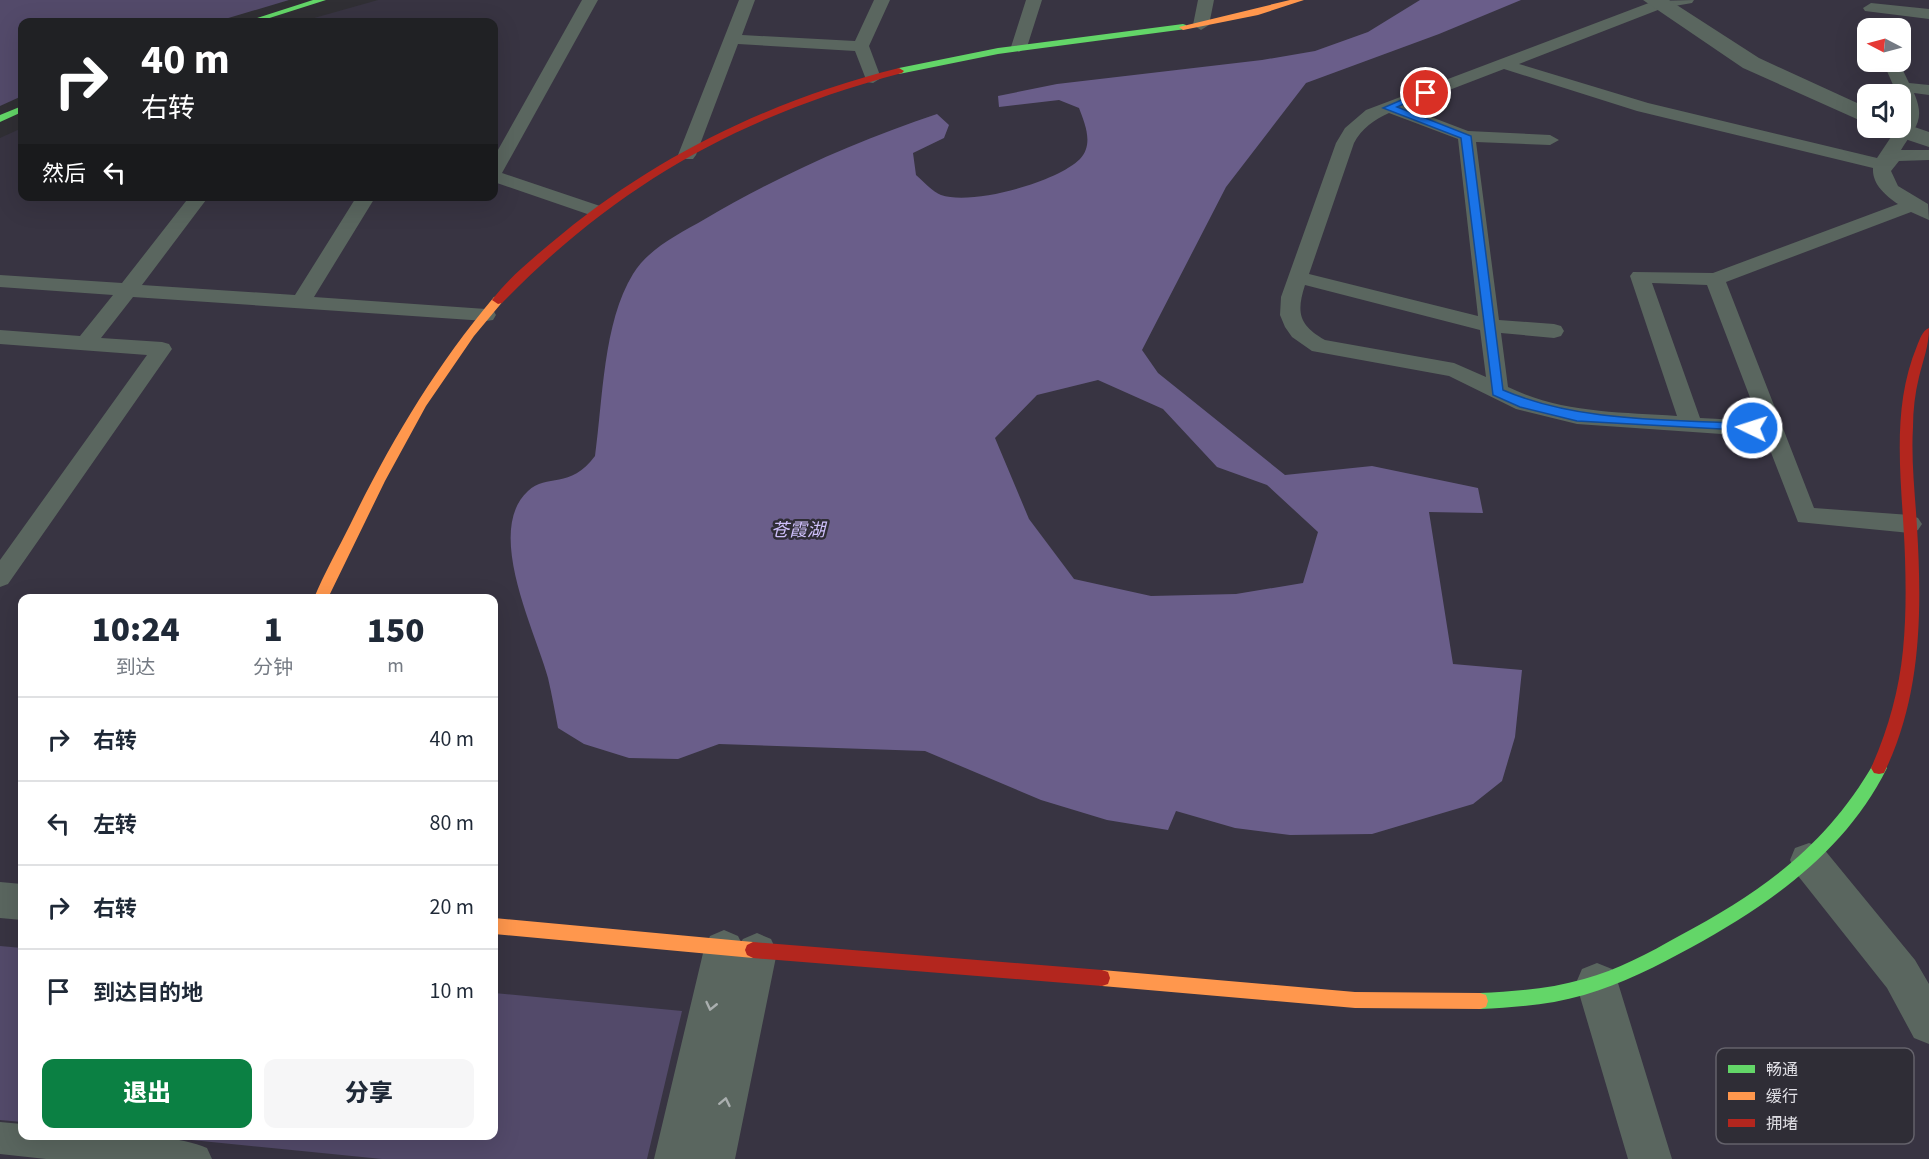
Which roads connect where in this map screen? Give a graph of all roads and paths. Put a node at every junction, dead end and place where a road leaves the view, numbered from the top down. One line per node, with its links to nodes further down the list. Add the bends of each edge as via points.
1 (321, 0): 12 (street)
2 (590, 0): 33 (lane)
3 (747, 0): 14 (lane)
4 (882, 0): 15 (lane)
5 (1034, 0): 16 (lane)
6 (1206, 0): 13 (lane)
7 (1300, 0): 13 (street)
8 (1686, 0): 9 (lane)
9 (1657, 2): 17 (lane); 23 (street, via 1750,63)
10 (1870, 4): 11 (lane)
11 (1929, 14)
12 (262, 18)
13 (1201, 25): 16 (street)
14 (731, 39): 15 (lane); 31 (lane)
15 (861, 46): 18 (lane)
16 (1019, 47): 18 (street)
17 (1500, 63): 21 (lane); 32 (lane, via 1643,107)
18 (873, 78): 31 (street, via 806,100)
19 (1911, 88): 20 (lane)
20 (1929, 90)
21 (1388, 108): 26 (lane); 39 (lane, via 1351,132)
22 (18, 111): 24 (street)
23 (1857, 112)
24 (0, 119)
25 (1911, 134): 29 (street)
26 (1466, 136): 28 (lane); 45 (lane)
27 (1896, 138): 32 (lane)
28 (1550, 140)
29 (1929, 140)
30 (1929, 154): 32 (lane, via 1905,154)
31 (687, 155): 38 (street)
32 (1882, 165): 37 (lane, via 1880,174 1885,185)
33 (498, 167)
34 (498, 175): 38 (lane)
35 (196, 201): 42 (lane)
36 (364, 201): 43 (lane)
37 (1923, 210): 40 (lane)
38 (596, 211): 44 (street, via 540,258)
39 (1298, 277): 45 (lane); 50 (lane, via 1289,312 1293,326 1319,346 1454,370)
40 (1715, 279): 51 (lane, via 1640,276); 52 (lane)
41 (0, 281): 42 (lane)
42 (128, 290): 43 (lane); 49 (lane)
43 (301, 302): 44 (lane)
44 (486, 315): 55 (street, via 452,358 414,420 370,497)
45 (1490, 326): 46 (lane); 50 (lane)
46 (1554, 331)
47 (1929, 332): 53 (street, via 1906,404)
48 (0, 337): 49 (lane)
49 (86, 344): 54 (lane, via 162,349)
50 (1498, 392): 51 (lane, via 1524,404 1577,417)
51 (1691, 424): 52 (lane)
52 (1773, 430): 53 (lane, via 1806,516)
53 (1910, 524): 56 (street)
54 (0, 578)
55 (323, 594)
56 (1922, 614): 57 (street, via 1895,734 1875,775 1838,830)
57 (1809, 860): 62 (street, via 1745,908 1656,957); 63 (street, via 1901,974)
58 (0, 900): 59 (street)
59 (18, 902)
60 (498, 926): 61 (street)
61 (741, 950): 62 (street, via 1410,1003 1519,998); 68 (street, one-way to 68); 69 (street, one-way to 61)
62 (1598, 983): 70 (street)
63 (1929, 1024)
64 (0, 1138): 65 (lane)
65 (18, 1140)
66 (19, 1140): 67 (lane)
67 (196, 1159)
68 (676, 1159)
69 (713, 1159)
70 (1650, 1159)

